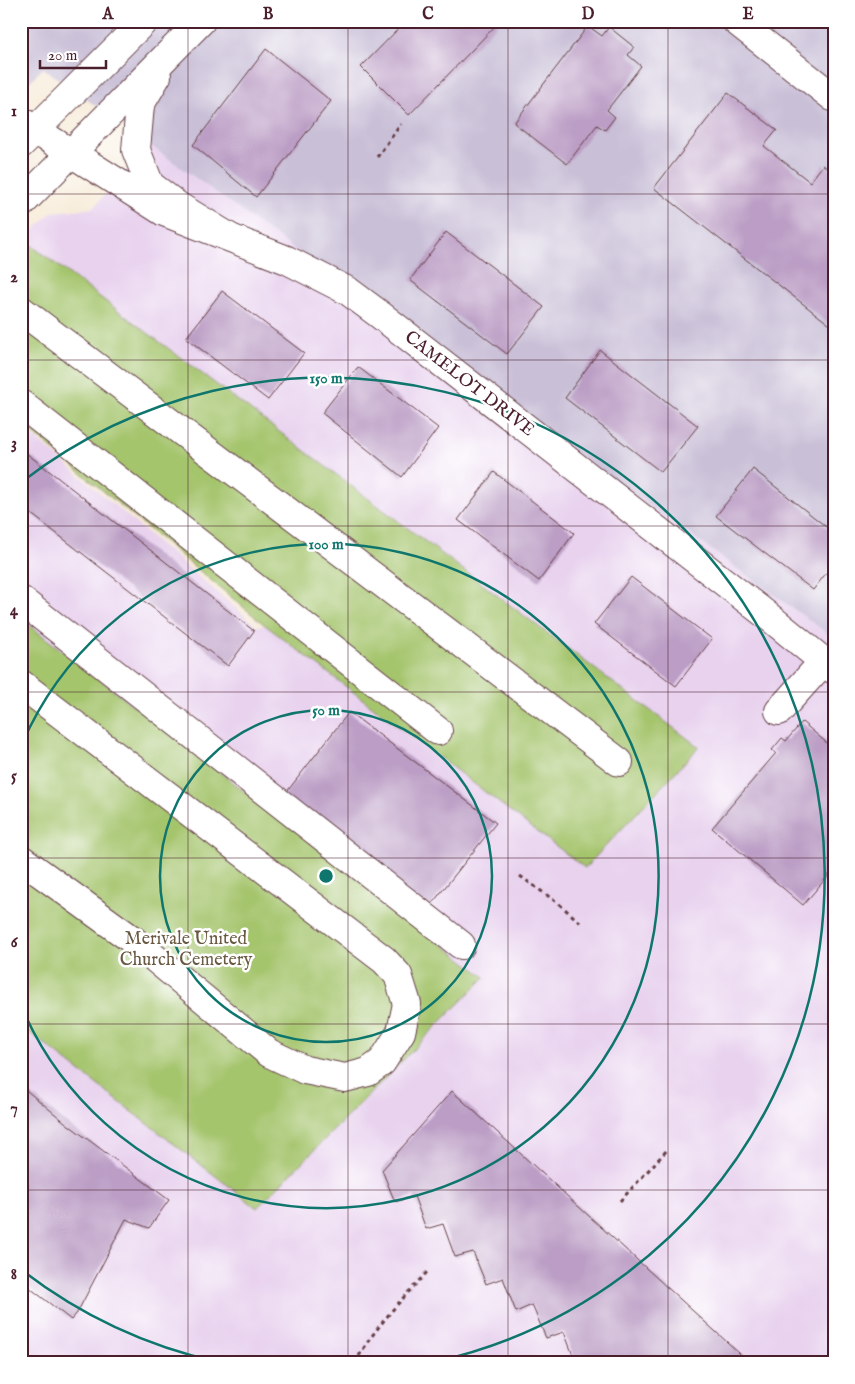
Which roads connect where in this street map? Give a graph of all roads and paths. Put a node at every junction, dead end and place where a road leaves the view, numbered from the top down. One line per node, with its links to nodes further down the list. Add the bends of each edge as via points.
1 (144, 21): 7 (street)
2 (201, 21): 4 (street)
3 (736, 21): 5 (street)
4 (174, 47): 8 (street); 11 (street, via 140,105 136,150 150,185)
5 (834, 98)
6 (401, 124): 9 (path)
7 (26, 132): 8 (street, CAMELOT DRIVE)
8 (71, 152): 10 (street); 11 (street, CAMELOT DRIVE, via 164,212)
9 (377, 157)
10 (21, 204)
11 (229, 237): 15 (street, CAMELOT DRIVE, via 287,260 348,292 379,314)
12 (21, 310): 19 (street)
13 (21, 404): 18 (street)
14 (21, 600): 23 (street)
15 (829, 666): 17 (street)
16 (21, 684): 20 (street, via 384,960 398,975 407,1004 401,1032 382,1062 368,1072 345,1078 305,1070 269,1053 134,941)
17 (779, 711)
18 (438, 732)
19 (619, 762)
20 (21, 859)
21 (520, 876): 22 (path)
22 (582, 924)
23 (461, 945)
24 (668, 1149): 25 (path)
25 (620, 1201)
26 (429, 1270): 27 (path, via 396,1305)
27 (355, 1363)

